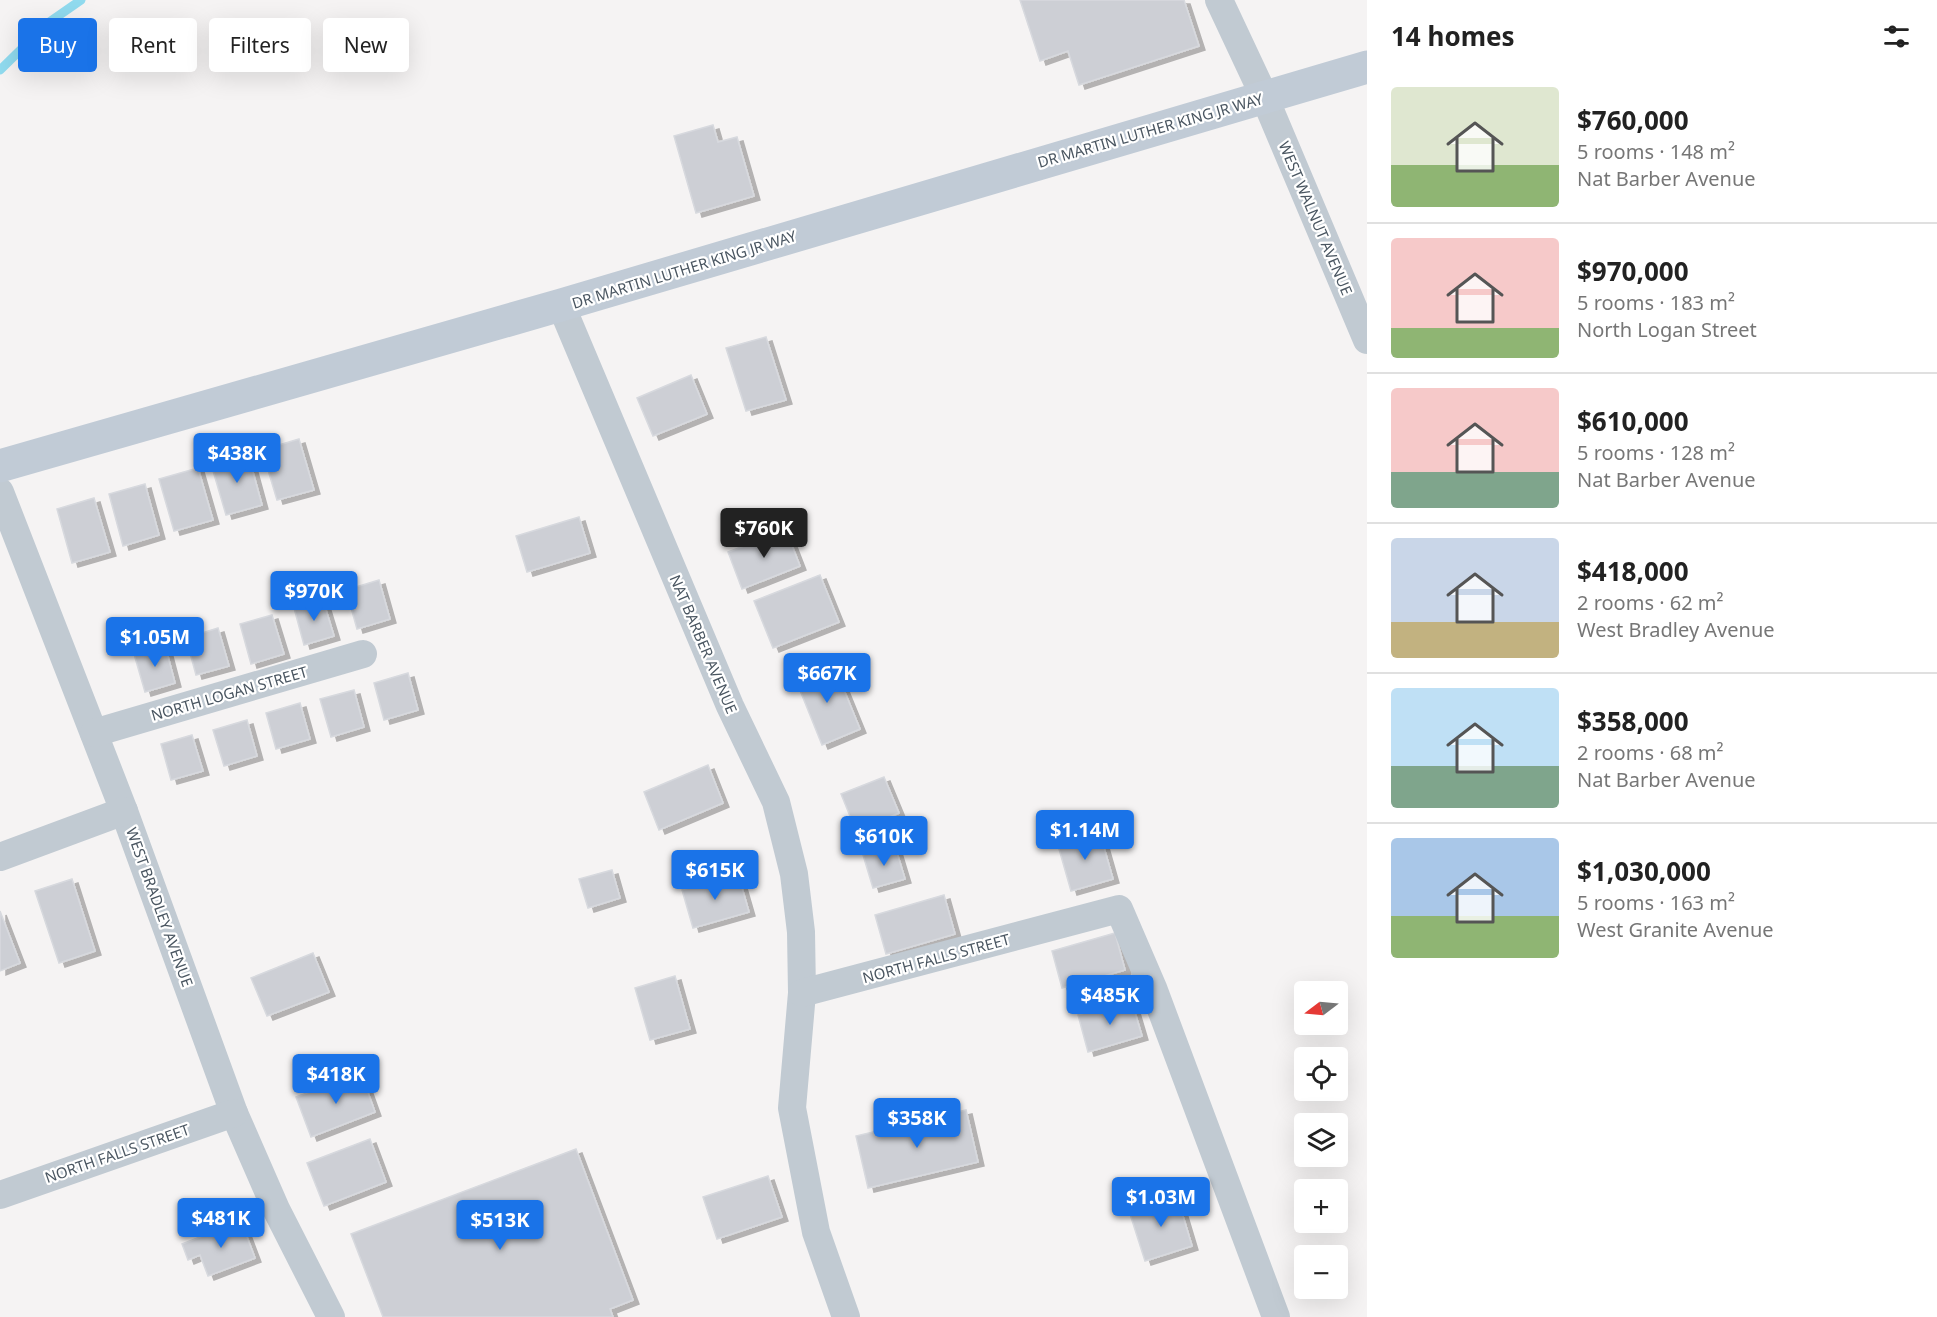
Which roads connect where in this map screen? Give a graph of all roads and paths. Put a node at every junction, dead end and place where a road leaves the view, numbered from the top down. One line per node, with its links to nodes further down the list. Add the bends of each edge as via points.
1 (1219, 0): 3 (street, WEST WALNUT AVENUE)
2 (1367, 67): 3 (main road, DR MARTIN LUTHER KING JR WAY)
3 (1264, 96): 4 (main road, DR MARTIN LUTHER KING JR WAY); 5 (street, WEST WALNUT AVENUE)
4 (561, 305): 6 (main road, DR MARTIN LUTHER KING JR WAY); 12 (street, NAT BARBER AVENUE, via 730,706 776,802 794,874 801,932)
5 (1367, 340)
6 (0, 466)
7 (0, 492): 9 (street, WEST BRADLEY AVENUE)
8 (363, 654): 9 (street, NORTH LOGAN STREET)
9 (94, 733): 10 (street, WEST BRADLEY AVENUE)
10 (124, 811): 11 (street); 13 (street, WEST BRADLEY AVENUE)
11 (0, 857)
12 (802, 993): 16 (street, via 792,1108 816,1232); 17 (street, NORTH FALLS STREET, via 1119,909 1153,987)
13 (234, 1113): 14 (street, NORTH FALLS STREET); 15 (street, WEST BRADLEY AVENUE, via 276,1209)
14 (0, 1195)
15 (331, 1317)
16 (846, 1317)
17 (1276, 1317)

